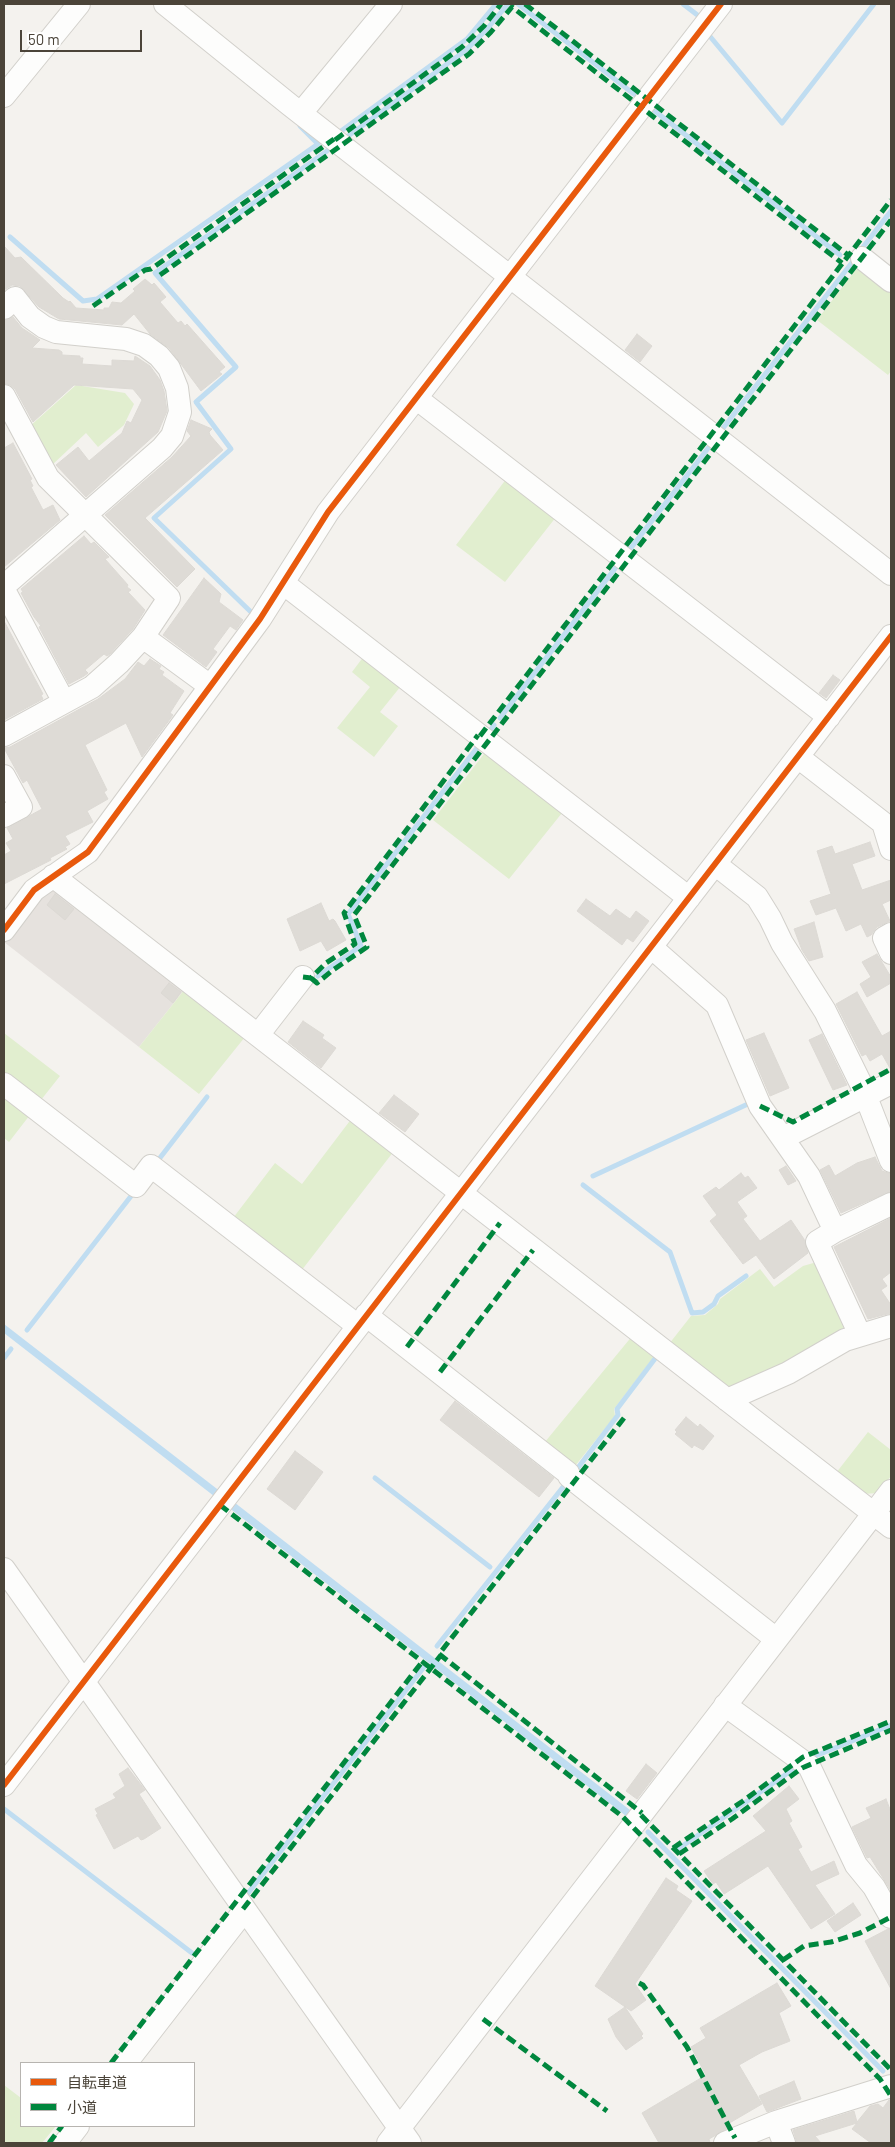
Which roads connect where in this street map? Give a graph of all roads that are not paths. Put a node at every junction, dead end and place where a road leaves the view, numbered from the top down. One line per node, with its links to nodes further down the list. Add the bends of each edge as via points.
1 (79, 4): 6 (street)
2 (165, 4): 7 (street)
3 (372, 4): 7 (street)
4 (391, 4): 7 (street)
5 (721, 4): 9 (street)
6 (4, 96)
7 (295, 109): 9 (street)
8 (862, 258): 10 (street)
9 (510, 276): 13 (street); 15 (street)
10 (891, 281)
11 (4, 308): 14 (street, via 14,298 30,317 56,332 126,339 144,345 159,356 177,388 180,412 172,436)
12 (4, 396): 14 (street, via 48,478)
13 (416, 398): 16 (street, via 328,512); 23 (street)
14 (85, 515): 17 (street); 20 (street, via 169,598)
15 (891, 574)
16 (283, 583): 21 (street); 31 (street)
17 (4, 586)
18 (4, 590): 22 (street)
19 (891, 636): 23 (street)
20 (143, 637): 21 (street); 22 (street, via 92,687)
21 (210, 686): 30 (street, via 88,852)
22 (64, 702): 24 (street)
23 (829, 717): 25 (street)
24 (4, 735)
25 (798, 757): 28 (street, via 883,823); 29 (street)
26 (4, 776): 27 (street, via 21,807)
27 (4, 816)
28 (891, 849)
29 (715, 864): 31 (street); 40 (street, via 757,897 825,1011)
30 (53, 876): 32 (street, via 34,890); 37 (street)
31 (689, 898): 34 (street)
32 (4, 930)
33 (891, 934): 35 (street, via 884,938)
34 (651, 947): 41 (street, via 717,1004 760,1106); 43 (street)
35 (891, 953)
36 (303, 977): 37 (street)
37 (258, 1035): 43 (street)
38 (891, 1083): 40 (street)
39 (4, 1084): 46 (street, via 136,1186 151,1166)
40 (866, 1096): 41 (street); 42 (street)
41 (783, 1138): 45 (street, via 809,1176)
42 (891, 1161)
43 (461, 1193): 46 (street); 49 (street)
44 (891, 1204): 45 (street)
45 (835, 1230): 48 (street, via 817,1242)
46 (362, 1321): 54 (street, via 568,1473); 55 (street)
47 (891, 1326): 48 (street)
48 (860, 1336): 49 (street, via 845,1340 788,1373)
49 (727, 1400): 51 (street)
50 (891, 1491): 51 (street)
51 (873, 1513): 52 (street); 54 (street)
52 (891, 1528)
53 (4, 1569): 55 (street)
54 (776, 1639): 56 (street)
55 (83, 1682): 57 (street); 58 (street)
56 (725, 1705): 59 (street, via 809,1766 856,1864); 63 (street)
57 (4, 1785)
58 (244, 1911): 60 (street); 63 (street)
59 (891, 1917)
60 (127, 2062)
61 (891, 2086): 62 (street)
62 (776, 2122): 64 (street); 65 (street)
63 (399, 2138)
64 (725, 2143)
65 (784, 2143)

